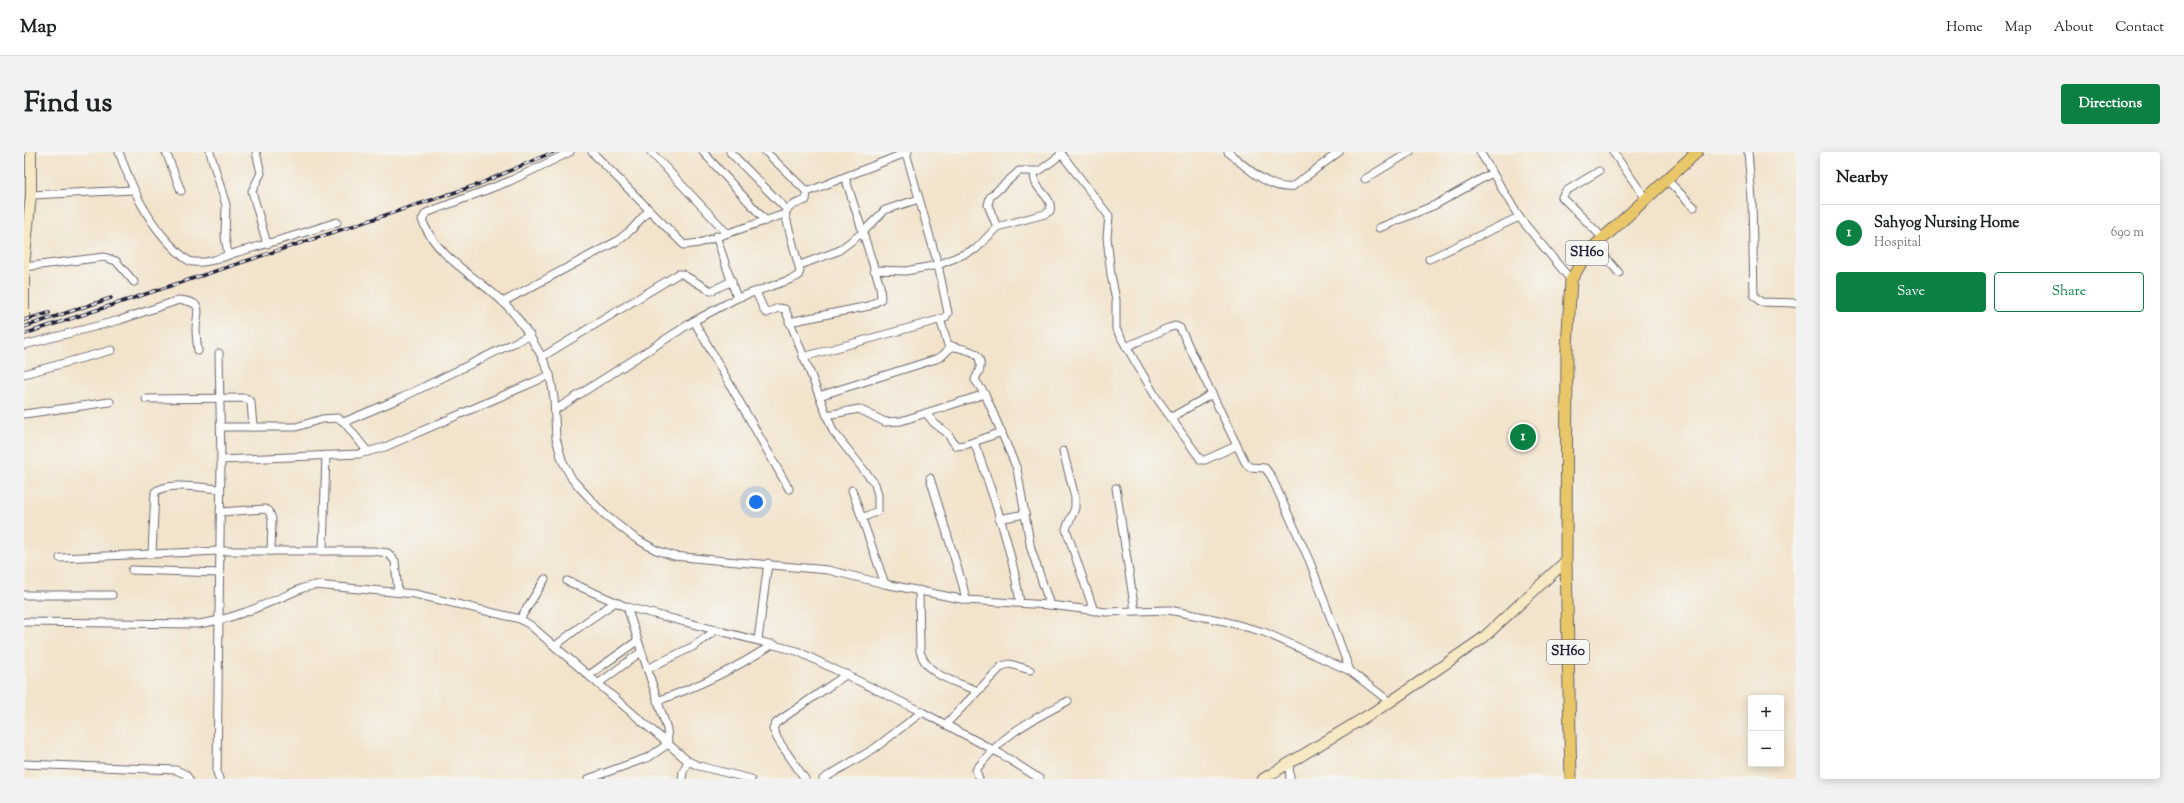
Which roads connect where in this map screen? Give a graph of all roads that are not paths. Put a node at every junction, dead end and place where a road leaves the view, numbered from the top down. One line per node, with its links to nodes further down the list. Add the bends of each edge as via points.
1 (31, 152): 30 (street)
2 (119, 152): 27 (street)
3 (166, 152): 28 (street)
4 (210, 152): 46 (street, via 226,205 225,236)
5 (256, 152): 45 (street, via 261,173 252,191)
6 (570, 152): 58 (street, via 510,181 423,216 424,225 440,249)
7 (592, 152): 34 (street)
8 (651, 152): 41 (street)
9 (703, 152): 37 (street)
10 (730, 152): 35 (street)
11 (907, 152): 24 (street); 31 (street)
12 (1228, 152): 13 (street, via 1270,183 1284,188 1292,187)
13 (1339, 152)
14 (1410, 152): 25 (street)
15 (1480, 152): 23 (street)
16 (1613, 152): 32 (street)
17 (1697, 152): 26 (main road, SH60)
18 (1748, 152): 59 (street, via 1754,296 1760,302)
19 (769, 153): 29 (street)
20 (1061, 153): 22 (street); 68 (street, via 1109,216 1107,237 1116,300 1115,323)
21 (1598, 171): 44 (street, via 1566,191 1562,197)
22 (1035, 172): 39 (street, via 1019,171 990,197 988,205); 39 (street, via 1035,183 1050,205 1050,210 1045,214)
23 (1492, 173): 36 (street); 40 (street, via 1435,205)
24 (844, 177): 29 (street); 42 (street)
25 (1365, 178)
26 (1667, 180): 32 (main road, SH60); 33 (street)
27 (133, 190): 30 (street); 46 (street, via 152,224 186,260 202,262)
28 (181, 191)
29 (807, 192): 35 (street, via 806,200)
30 (31, 195): 50 (street)
31 (919, 199): 42 (street, via 885,210); 49 (street)
32 (1646, 199): 44 (main road, SH60)
33 (1694, 207)
34 (649, 210): 43 (street, via 684,245 699,243); 58 (street, via 617,241)
35 (786, 212): 37 (street); 48 (street)
36 (1519, 217): 47 (street); 53 (street)
37 (766, 221): 41 (street)
38 (337, 222): 45 (street)
39 (997, 227): 49 (street, via 976,249)
40 (1379, 228)
41 (727, 233): 43 (street)
42 (862, 233): 48 (street, via 838,251); 51 (street)
43 (716, 236): 54 (street)
44 (1600, 242): 52 (street); 53 (main road, SH60, via 1580,264)
45 (267, 244): 46 (street)
46 (228, 255)
47 (1429, 259)
48 (800, 265): 56 (street, via 798,276)
49 (938, 265): 51 (street, via 906,271); 61 (street, via 948,309 948,314)
50 (24, 266): 55 (street, via 104,257 120,264); 60 (street)
51 (874, 270): 64 (street, via 881,293 881,299 876,303)
52 (1618, 273)
53 (1571, 280): 111 (main road, SH60)
54 (732, 281): 57 (street); 72 (street, via 711,291 678,274)
55 (134, 282)
56 (756, 292): 57 (street); 64 (street, via 764,312 782,307)
57 (737, 298): 63 (street)
58 (503, 302): 65 (street, via 518,317)
59 (1794, 302)
60 (24, 309): 62 (street)
61 (940, 320): 67 (street, via 946,341); 73 (street)
62 (24, 321)
63 (694, 322): 82 (street); 100 (street)
64 (789, 322): 73 (street)
65 (530, 336): 72 (street); 87 (street, via 401,398)
66 (24, 345): 70 (street, via 120,320 180,300 190,301 197,308)
67 (952, 346): 76 (street, via 971,350 977,355 980,368 976,380); 78 (street, via 936,359)
68 (1126, 347): 77 (street, via 1168,328 1180,328); 86 (street)
69 (112, 350): 74 (street)
70 (198, 351)
71 (219, 353): 79 (street)
72 (542, 357): 75 (street)
73 (803, 357): 78 (street)
74 (24, 374)
75 (550, 375): 82 (street); 94 (street)
76 (985, 394): 83 (street); 90 (street)
77 (1212, 394): 86 (street); 92 (street)
78 (819, 396): 85 (street)
79 (221, 398): 80 (street); 88 (street, via 249,399); 89 (street)
80 (146, 399)
81 (110, 402): 84 (street)
82 (555, 410): 112 (street, via 556,438 562,460 572,479 604,514 635,538 656,550 674,556)
83 (926, 413): 85 (street, via 893,422 880,420 859,409); 91 (street, via 934,424 947,433 956,446)
84 (24, 414)
85 (827, 416): 104 (street, via 837,438 875,484 878,511)
86 (1170, 418): 92 (street, via 1202,460)
87 (344, 422): 88 (street, via 332,417 296,427); 94 (street)
88 (253, 427): 89 (street)
89 (222, 428): 96 (street)
90 (1002, 432): 91 (street); 103 (street, via 1017,469)
91 (974, 442): 105 (street)
92 (1236, 446): 140 (street, via 1249,467 1265,468 1271,476 1310,562)
93 (1063, 451): 127 (street, via 1075,497 1075,508 1066,529)
94 (368, 452): 95 (street)
95 (326, 456): 96 (street); 108 (street)
96 (221, 460): 99 (street)
97 (930, 478): 122 (street, via 964,586)
98 (1116, 488): 128 (street)
99 (220, 489): 102 (street); 109 (street, via 172,486 156,492)
100 (789, 489)
101 (852, 490): 104 (street)
102 (220, 512): 106 (street); 107 (street, via 265,509 269,511 272,519)
103 (1025, 514): 105 (street); 125 (street, via 1031,548)
104 (862, 518): 117 (street)
105 (999, 519): 124 (street)
106 (220, 551): 107 (street); 109 (street); 114 (street)
107 (271, 551): 108 (street)
108 (323, 552): 119 (street, via 388,552 395,561)
109 (152, 553): 110 (street)
110 (60, 558)
111 (1566, 561): 147 (street, via 1483,638); 166 (main road, SH60)
112 (768, 563): 117 (street, via 828,570); 133 (street)
113 (132, 570): 114 (street)
114 (220, 573): 130 (street)
115 (545, 579): 129 (street)
116 (567, 581): 123 (street)
117 (885, 584): 118 (street)
118 (919, 590): 122 (street); 144 (street, via 922,660 938,674)
119 (398, 592): 129 (street); 130 (street, via 315,585 234,618)
120 (24, 595): 121 (street)
121 (112, 595)
122 (966, 600): 124 (street)
123 (614, 603): 126 (street); 136 (street)
124 (1020, 603): 125 (street)
125 (1050, 604): 127 (street)
126 (627, 607): 132 (street); 134 (street)
127 (1094, 611): 128 (street)
128 (1135, 611): 140 (street, via 1169,610 1254,628)
129 (520, 619): 136 (street)
130 (218, 621): 131 (street, via 198,624); 156 (street)
131 (24, 622)
132 (716, 630): 133 (street); 138 (street, via 694,646)
133 (758, 640): 135 (street)
134 (637, 641): 137 (street); 142 (street)
135 (772, 644): 141 (street); 145 (street, via 676,695)
136 (555, 646): 142 (street)
137 (641, 652): 138 (street); 143 (street)
138 (646, 669): 145 (street)
139 (1030, 670): 144 (street, via 1005,664)
140 (1350, 671): 147 (street)
141 (847, 674): 148 (street); 160 (street, via 776,723 773,729)
142 (589, 675): 143 (street)
143 (599, 684): 150 (street)
144 (978, 691): 149 (street)
145 (657, 701): 150 (street, via 667,729)
146 (1068, 702): 151 (street, via 1020,728)
147 (1390, 702): 154 (street)
148 (922, 712): 149 (street); 161 (street, via 875,748)
149 (946, 724): 151 (street)
150 (668, 744): 152 (street); 157 (street, via 649,757)
151 (992, 749): 162 (street, via 976,770); 163 (street)
152 (688, 761): 158 (street); 159 (street)
153 (24, 764): 155 (street, via 176,770 186,774)
154 (1289, 764): 164 (street); 165 (street)
155 (189, 779)
156 (219, 779)
157 (588, 779)
158 (682, 779)
159 (751, 779)
160 (805, 779)
161 (823, 779)
162 (979, 779)
163 (1040, 779)
164 (1263, 779)
165 (1290, 779)
166 (1572, 779)

